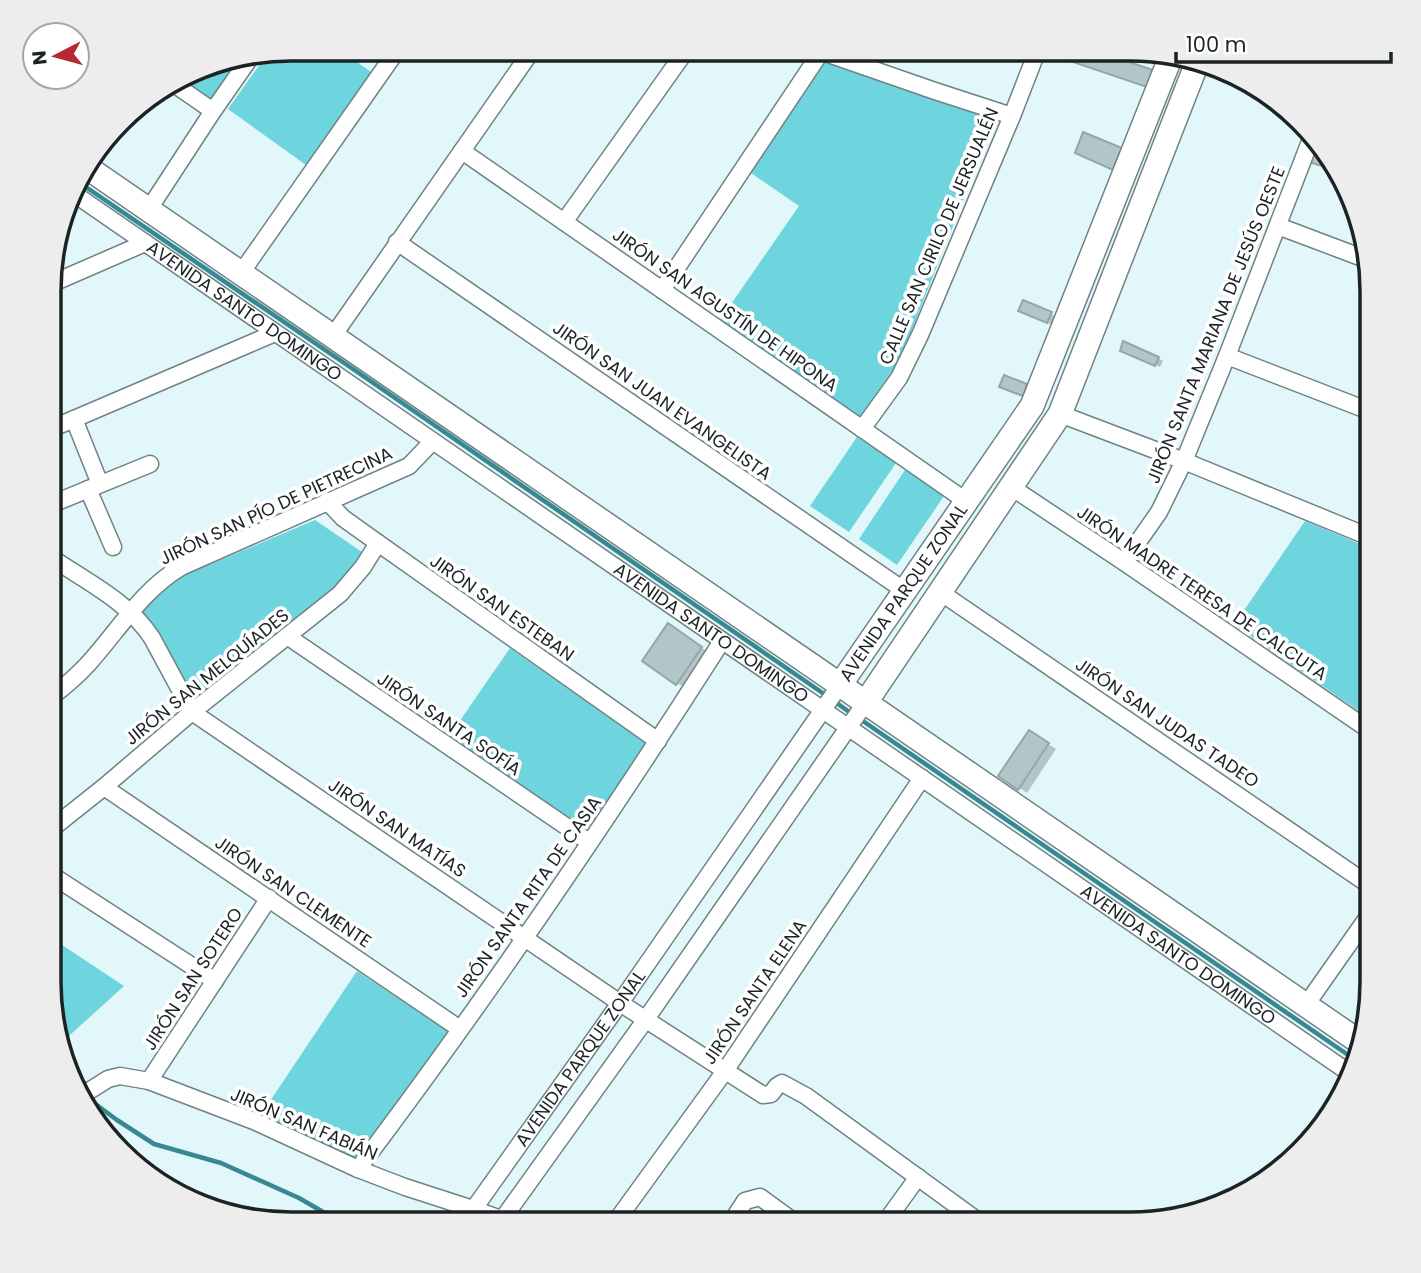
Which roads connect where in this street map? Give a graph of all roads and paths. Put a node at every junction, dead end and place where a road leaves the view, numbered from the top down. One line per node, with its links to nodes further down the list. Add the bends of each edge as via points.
1 (390, 61): 25 (street)
2 (524, 61): 16 (street)
3 (678, 61): 20 (street)
4 (811, 62): 27 (street)
5 (850, 62): 14 (street)
6 (1033, 62): 14 (street, CALLE SAN CIRILO DE JERSUALÉN)
7 (1167, 65): 10 (main road, AVENIDA PARQUE ZONAL)
8 (244, 67): 13 (street)
9 (1194, 71): 12 (main road, AVENIDA PARQUE ZONAL)
10 (1160, 81): 12 (main road); 43 (main road, AVENIDA PARQUE ZONAL, via 1032,406)
11 (182, 89): 13 (street)
12 (1186, 91): 32 (main road, AVENIDA PARQUE ZONAL)
13 (213, 111): 19 (street)
14 (1012, 116): 35 (street, CALLE SAN CIRILO DE JERSUALÉN, via 899,379)
15 (1308, 147): 21 (street, JIRÓN SANTA MARIANA DE JESÚS OESTE)
16 (462, 151): 20 (street, JIRÓN SAN AGUSTÍN DE HIPONA); 22 (street)
17 (94, 172): 19 (main road, AVENIDA SANTO DOMINGO)
18 (81, 199): 23 (street, AVENIDA SANTO DOMINGO)
19 (149, 209): 25 (main road, AVENIDA SANTO DOMINGO)
20 (564, 222): 27 (street, JIRÓN SAN AGUSTÍN DE HIPONA)
21 (1278, 226): 24 (street); 30 (street, JIRÓN SANTA MARIANA DE JESÚS OESTE)
22 (397, 242): 29 (street); 49 (street, JIRÓN SAN JUAN EVANGELISTA)
23 (145, 243): 26 (street); 28 (street, AVENIDA SANTO DOMINGO)
24 (1356, 256)
25 (241, 273): 29 (main road, AVENIDA SANTO DOMINGO)
26 (62, 279)
27 (662, 290): 35 (street, JIRÓN SAN AGUSTÍN DE HIPONA)
28 (275, 333): 33 (street); 36 (street, AVENIDA SANTO DOMINGO)
29 (333, 336): 55 (main road, AVENIDA SANTO DOMINGO)
30 (1227, 356): 31 (street); 37 (street, JIRÓN SANTA MARIANA DE JESÚS OESTE)
31 (1359, 407)
32 (1060, 414): 37 (street); 40 (main road, AVENIDA PARQUE ZONAL)
33 (74, 419): 34 (street); 39 (street)
34 (61, 424)
35 (862, 429): 43 (street, JIRÓN SAN AGUSTÍN DE HIPONA)
36 (432, 442): 42 (street, JIRÓN SAN PÍO DE PIETRECINA, via 410,466); 53 (street, AVENIDA SANTO DOMINGO)
37 (1184, 461): 44 (street); 47 (street, JIRÓN SANTA MARIANA DE JESÚS OESTE, via 1159,512)
38 (150, 464): 39 (street)
39 (94, 486): 41 (street); 46 (street)
40 (1011, 487): 47 (street, JIRÓN MADRE TERESA DE CALCUTA); 50 (main road, AVENIDA PARQUE ZONAL)
41 (61, 500)
42 (327, 501): 45 (street, JIRÓN SAN ESTEBAN); 51 (street, JIRÓN SAN PÍO DE PIETRECINA, via 166,575)
43 (966, 501): 49 (main road, AVENIDA PARQUE ZONAL)
44 (1359, 533)
45 (378, 544): 52 (street, JIRÓN SAN MELQUÍADES, via 352,581); 61 (street, JIRÓN SAN ESTEBAN)
46 (113, 547)
47 (1124, 562): 59 (street, JIRÓN MADRE TERESA DE CALCUTA)
48 (61, 564): 51 (street, JIRÓN SAN MATÍAS)
49 (905, 591): 55 (main road, AVENIDA PARQUE ZONAL)
50 (940, 592): 56 (main road, AVENIDA PARQUE ZONAL); 66 (street, JIRÓN SAN JUDAS TADEO)
51 (132, 613): 54 (street, JIRÓN SAN PÍO DE PIETRECINA, via 88,664); 58 (street, JIRÓN SAN MATÍAS, via 152,638)
52 (288, 636): 58 (street, JIRÓN SAN MELQUÍADES); 65 (street, JIRÓN SANTA SOFÍA)
53 (722, 641): 57 (street, AVENIDA SANTO DOMINGO); 61 (street, JIRÓN SANTA RITA DE CASIA)
54 (62, 682)
55 (840, 685): 56 (main road, AVENIDA SANTO DOMINGO); 57 (street, AVENIDA PARQUE ZONAL)
56 (866, 702): 60 (street, AVENIDA PARQUE ZONAL); 73 (main road, AVENIDA SANTO DOMINGO)
57 (822, 710): 60 (street, AVENIDA SANTO DOMINGO); 72 (street, AVENIDA PARQUE ZONAL)
58 (192, 712): 63 (street, JIRÓN SAN MELQUÍADES); 70 (street, JIRÓN SAN MATÍAS)
59 (1360, 724)
60 (849, 728): 62 (street, AVENIDA SANTO DOMINGO); 74 (street, AVENIDA PARQUE ZONAL)
61 (658, 741): 65 (street, JIRÓN SANTA RITA DE CASIA)
62 (922, 779): 77 (street, AVENIDA SANTO DOMINGO); 78 (street, JIRÓN SANTA ELENA)
63 (104, 787): 64 (street, JIRÓN SAN MELQUÍADES); 68 (street, JIRÓN SAN CLEMENTE)
64 (62, 821)
65 (589, 842): 70 (street, JIRÓN SANTA RITA DE CASIA)
66 (1360, 879)
67 (62, 882): 71 (street)
68 (269, 898): 71 (street, JIRÓN SAN SOTERO); 75 (street, JIRÓN SAN CLEMENTE)
69 (1360, 928): 73 (street)
70 (524, 938): 72 (street, JIRÓN SAN MATÍAS); 75 (street, JIRÓN SANTA RITA DE CASIA)
71 (215, 981): 79 (street, JIRÓN SAN SOTERO)
72 (620, 1003): 74 (street, JIRÓN SAN MATÍAS); 83 (street, AVENIDA PARQUE ZONAL)
73 (1306, 1005): 76 (main road, AVENIDA SANTO DOMINGO)
74 (646, 1019): 78 (street, JIRÓN SAN MATÍAS); 90 (street, AVENIDA PARQUE ZONAL)
75 (460, 1030): 81 (street, JIRÓN SANTA RITA DE CASIA)
76 (1353, 1037)
77 (1343, 1068)
78 (726, 1071): 82 (street, JIRÓN SAN MATÍAS, via 767,1095 779,1083 793,1089); 91 (street, JIRÓN SANTA ELENA)
79 (149, 1082): 80 (street, JIRÓN SAN FABIÁN, via 120,1076); 81 (street, JIRÓN SAN FABIÁN, via 264,1125)
80 (89, 1091)
81 (358, 1168): 83 (street, JIRÓN SAN FABIÁN)
82 (918, 1177): 86 (street); 87 (street)
83 (473, 1209): 88 (street, AVENIDA PARQUE ZONAL); 89 (street, JIRÓN SAN FABIÁN)
84 (738, 1211): 85 (street, via 745,1201 760,1197)
85 (780, 1211)
86 (893, 1211)
87 (965, 1211)
88 (471, 1212)
89 (480, 1212)
90 (513, 1212)
91 (623, 1212)

